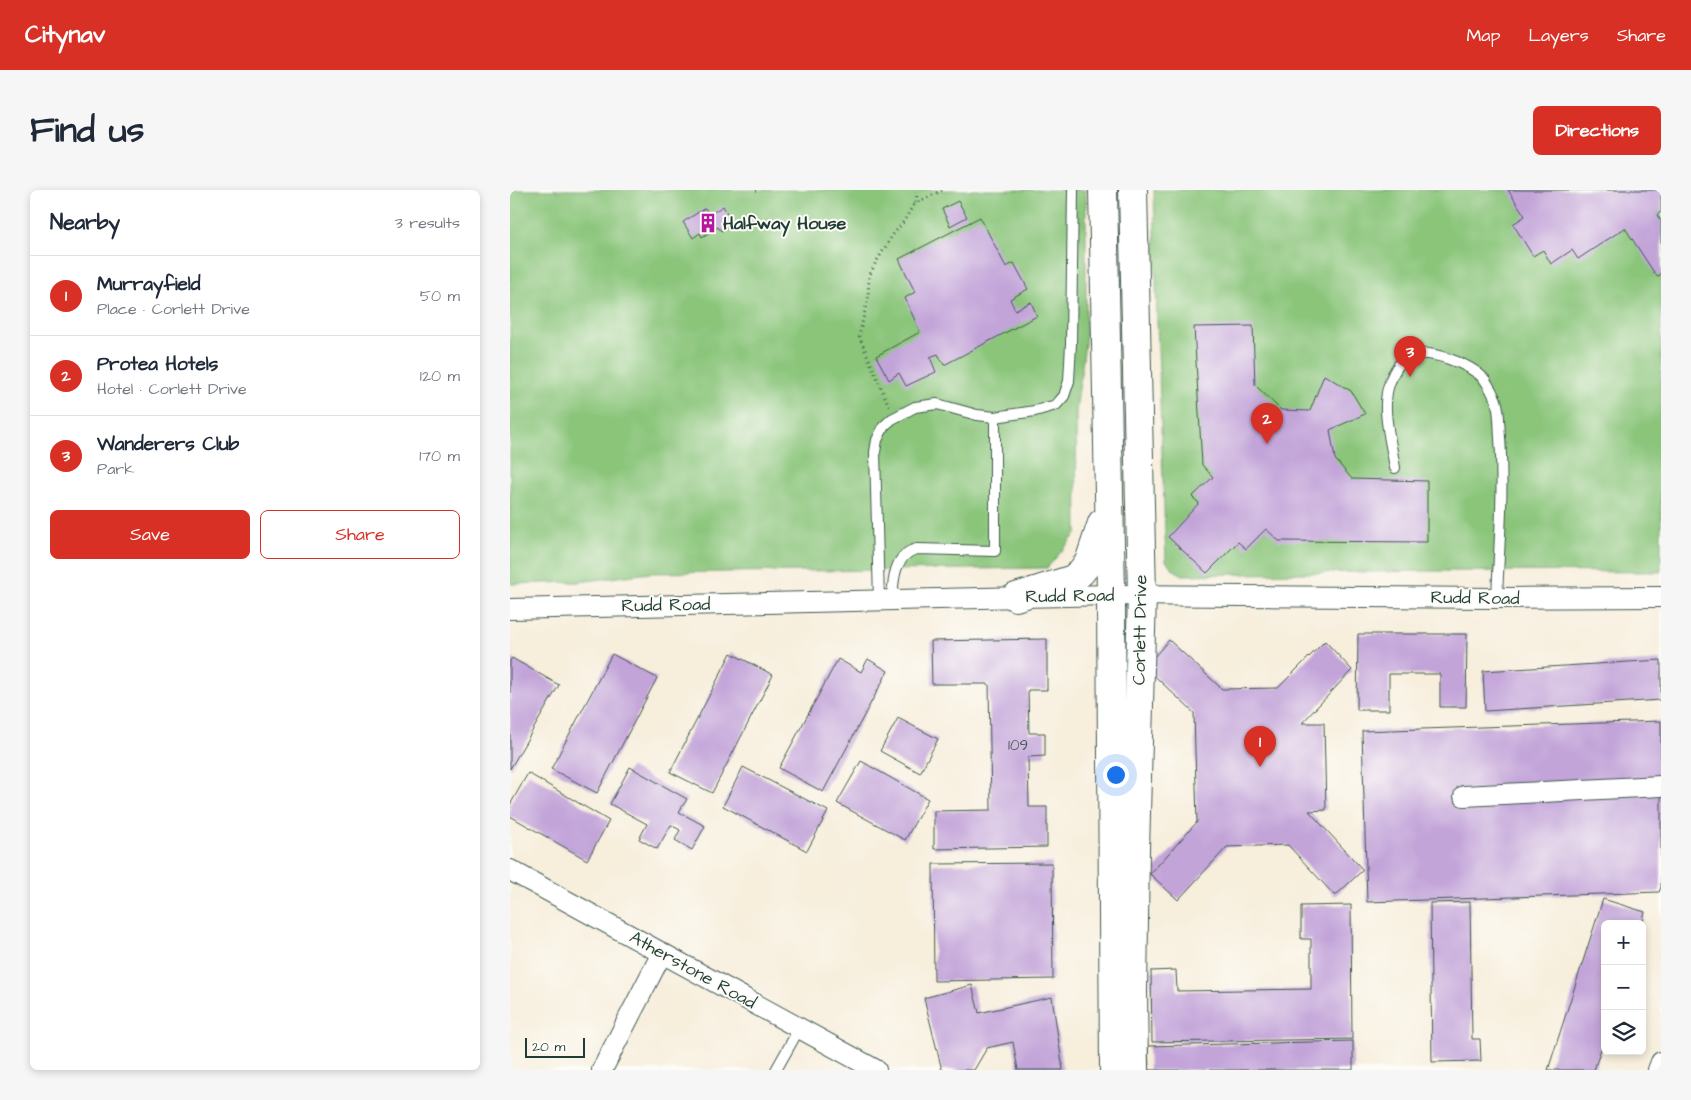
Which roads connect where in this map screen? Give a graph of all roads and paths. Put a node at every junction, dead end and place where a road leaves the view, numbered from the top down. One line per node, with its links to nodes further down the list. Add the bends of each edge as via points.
1 (756, 190): 2 (path)
2 (760, 190)
3 (916, 190): 8 (path)
4 (943, 190): 8 (path)
5 (1073, 190): 10 (lane, via 1071,344 1069,380 1064,396 1056,405)
6 (1103, 190): 12 (main road, Corlett Drive)
7 (1133, 190): 14 (main road, Corlett Drive)
8 (914, 204): 9 (path, via 869,277 868,298 859,336)
9 (894, 417): 10 (lane, via 915,408 937,404); 18 (lane, via 884,426 875,452)
10 (995, 417): 18 (lane, via 994,551 910,550 896,568)
11 (1395, 468): 17 (lane, via 1386,404 1394,372 1407,358 1418,354 1432,355 1468,368 1484,379 1496,402 1501,448)
12 (1109, 486): 13 (main road, Corlett Drive); 15 (main road, via 1095,548 1082,572 1073,579)
13 (1111, 595): 14 (street, Rudd Road); 15 (street, Rudd Road); 29 (main road, Corlett Drive)
14 (1142, 595): 17 (street, Rudd Road); 30 (main road, Corlett Drive, via 1135,841)
15 (1016, 597): 18 (street, Rudd Road)
16 (1661, 597): 17 (street, Rudd Road)
17 (1497, 598)
18 (885, 600): 19 (street, Rudd Road)
19 (510, 609)
20 (1661, 786): 21 (street)
21 (1464, 796)
22 (510, 870): 23 (street, Atherstone Road)
23 (662, 953): 24 (street, Atherstone Road); 26 (street)
24 (799, 1028): 27 (lane); 28 (street, Atherstone Road)
25 (1661, 1062): 31 (street)
26 (602, 1070)
27 (776, 1070)
28 (876, 1070)
29 (1114, 1070)
30 (1134, 1070)
31 (1658, 1070)

